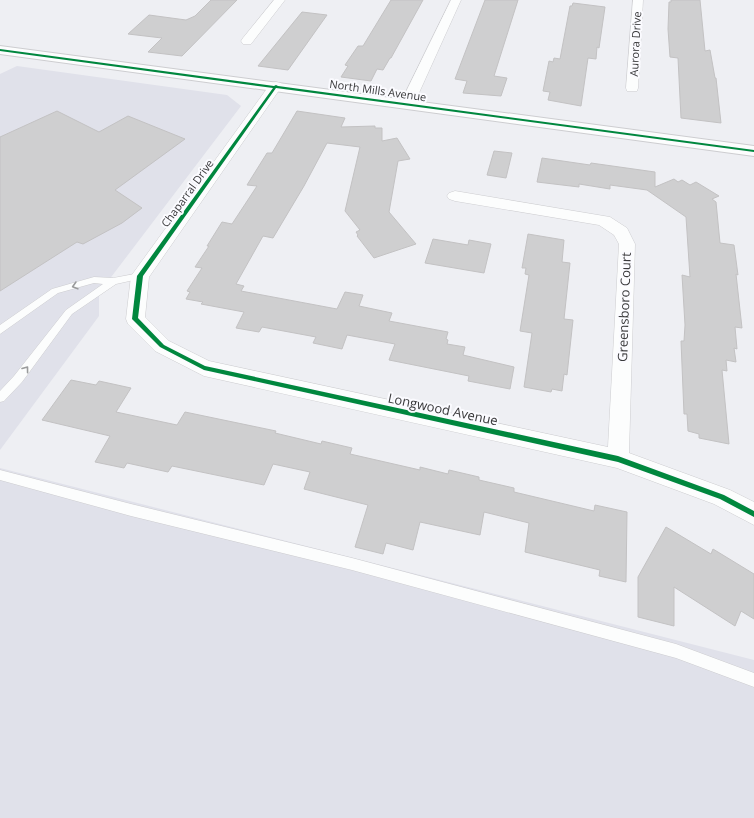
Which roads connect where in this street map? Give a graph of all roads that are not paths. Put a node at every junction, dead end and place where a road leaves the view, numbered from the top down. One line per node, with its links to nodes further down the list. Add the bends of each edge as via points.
1 (280, 0): 4 (street)
2 (456, 0): 8 (street)
3 (638, 0): 7 (street, Aurora Drive)
4 (247, 41)
5 (0, 50): 6 (main road, North Mills Avenue)
6 (276, 86): 8 (main road, North Mills Avenue); 11 (street, Chaparral Drive)
7 (632, 88)
8 (407, 104): 9 (main road, North Mills Avenue)
9 (754, 151)
10 (455, 196): 15 (street, Greensboro Court, via 604,220 622,232 627,244)
11 (140, 276): 12 (lane); 15 (street, Longwood Avenue, via 136,319 162,346 204,368)
12 (113, 280): 13 (lane, one-way to 13, via 94,280 55,291); 14 (lane, one-way to 12, via 18,380 69,312)
13 (0, 330)
14 (0, 398)
15 (618, 459): 17 (street, Longwood Avenue, via 722,497)
16 (0, 475): 18 (lane, via 352,564 676,651)
17 (754, 514)
18 (754, 680)

